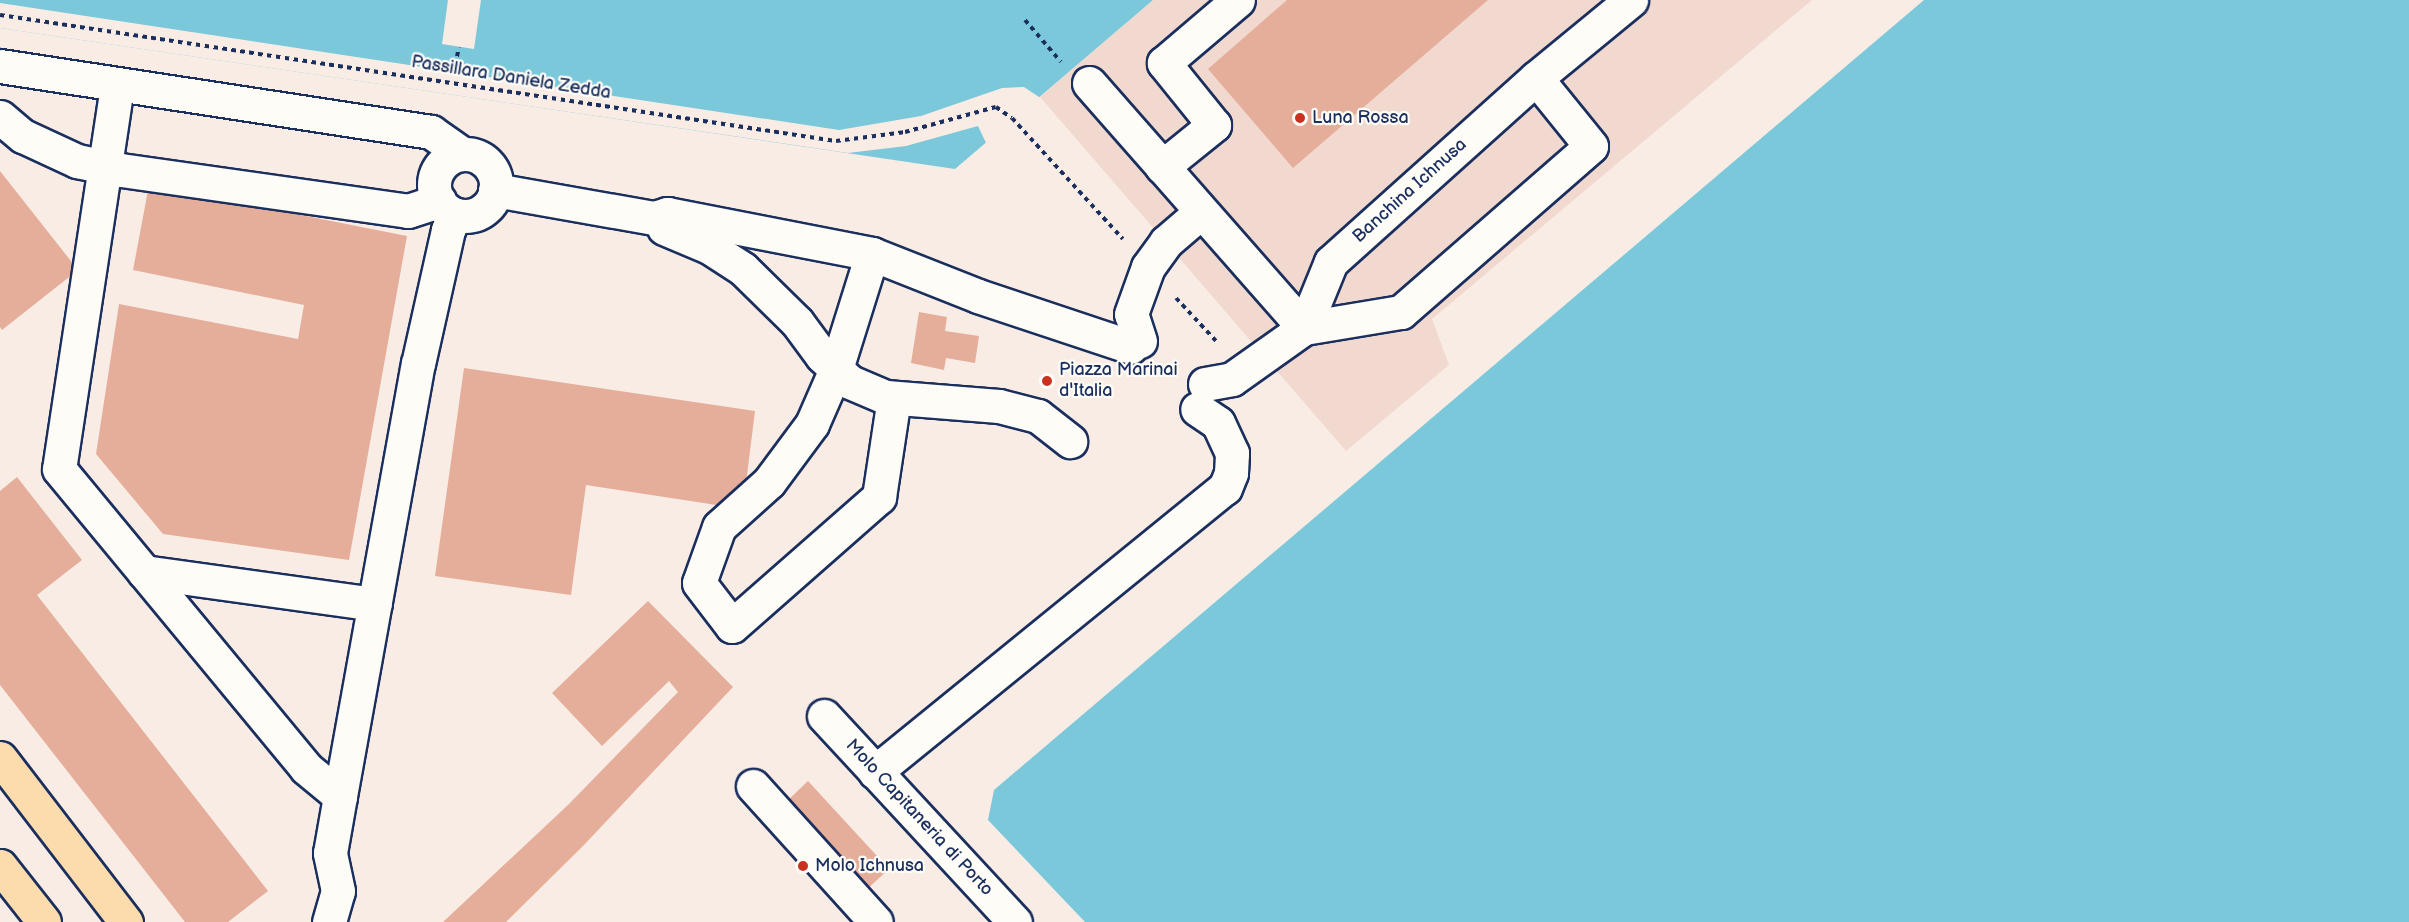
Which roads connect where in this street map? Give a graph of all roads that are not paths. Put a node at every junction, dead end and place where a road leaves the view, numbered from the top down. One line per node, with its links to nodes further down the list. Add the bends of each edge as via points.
1 (1238, 0): 10 (lane, via 1164,63 1214,125)
2 (1631, 0): 5 (lane, Banchina Ichnusa)
3 (0, 66): 6 (lane)
4 (1079, 77): 10 (lane)
5 (1536, 78): 16 (lane, Banchina Ichnusa, via 1331,262); 16 (lane, via 1591,146 1401,312)
6 (117, 86): 8 (lane, via 431,132); 9 (lane)
7 (0, 117): 9 (lane, via 23,136 77,161)
8 (462, 154): 11 (lane, via 472,154 489,166); 12 (lane, via 443,162 436,171 434,192)
9 (106, 167): 12 (lane, via 408,211); 20 (lane, via 59,469)
10 (1162, 167): 13 (lane)
11 (495, 190): 12 (lane, via 484,209 475,214); 14 (lane)
12 (447, 208): 21 (lane, via 448,230 418,364)
13 (1201, 212): 15 (lane, via 1166,242 1148,267 1131,314 1136,344 978,296); 16 (lane)
14 (654, 218): 15 (lane, via 667,214); 17 (lane, via 665,229 709,246 743,269 797,322)
15 (872, 254): 17 (lane)
16 (1304, 328): 24 (lane, via 1201,396 1232,453 1225,488)
17 (836, 369): 18 (lane, via 850,382); 18 (lane, via 812,424 769,482 719,527 699,583 732,626 879,497)
18 (894, 398): 19 (lane, via 999,406 1038,416)
19 (1070, 441)
20 (144, 572): 21 (lane); 26 (lane, via 306,768)
21 (375, 603): 26 (lane)
22 (831, 723): 24 (lane, Molo Capitaneria di Porto)
23 (0, 758): 30 (main road)
24 (875, 772): 28 (lane, Molo Capitaneria di Porto)
25 (753, 786): 32 (lane)
26 (340, 796): 31 (lane, via 330,853 338,891)
27 (0, 866): 29 (main road)
28 (1000, 917)
29 (44, 922)
30 (126, 922)
31 (329, 922)
32 (876, 922)

